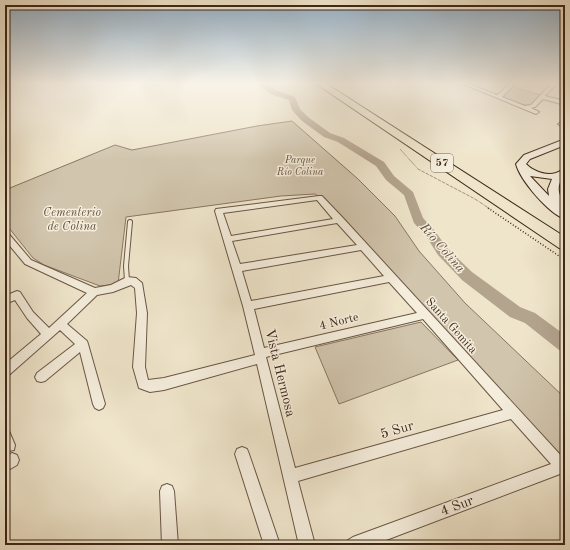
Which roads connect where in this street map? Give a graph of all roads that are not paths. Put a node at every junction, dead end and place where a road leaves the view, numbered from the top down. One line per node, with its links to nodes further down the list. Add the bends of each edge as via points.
1 (358, 109): 15 (highway, 57)
2 (369, 109): 12 (highway, 57)
3 (531, 109): 4 (street)
4 (536, 112)
5 (565, 142): 6 (street, via 528,157)
6 (521, 164): 7 (street, via 535,175 546,177); 9 (street, via 523,171 540,193)
7 (562, 174): 9 (street, via 554,183 553,190)
8 (218, 211): 10 (street, Santa Gemita, via 319,198); 14 (street, Vista Hermosa)
9 (565, 214)
10 (340, 220): 14 (street); 16 (street, Santa Gemita)
11 (130, 222): 19 (lane, via 126,266)
12 (565, 233)
13 (5, 235): 20 (street, via 28,262)
14 (228, 239): 17 (street, Vista Hermosa)
15 (565, 244)
16 (364, 246): 17 (street); 18 (street, Santa Gemita)
17 (237, 268): 22 (street, Vista Hermosa)
18 (392, 278): 22 (street); 23 (street, Santa Gemita)
19 (128, 281): 20 (street, via 114,288); 27 (street, 4 Norte, via 133,281 139,286 142,299 140,367 143,384 164,384)
20 (94, 292): 24 (street)
21 (5, 300): 25 (street, via 17,295 30,315)
22 (248, 306): 27 (street, Vista Hermosa)
23 (424, 315): 27 (street, 4 Norte); 31 (street, Santa Gemita)
24 (60, 324): 25 (street); 26 (street)
25 (48, 334): 28 (street)
26 (83, 344): 29 (street); 30 (street)
27 (261, 356): 34 (street, Vista Hermosa)
28 (5, 371)
29 (41, 377)
30 (99, 404)
31 (512, 413): 33 (street, Santa Gemita); 34 (street, 5 Sur)
32 (242, 454): 37 (street)
33 (563, 469): 39 (street, 4 Sur)
34 (291, 476): 38 (street, Vista Hermosa)
35 (167, 491): 36 (street)
36 (170, 545)
37 (272, 545)
38 (307, 545)
39 (353, 545)

